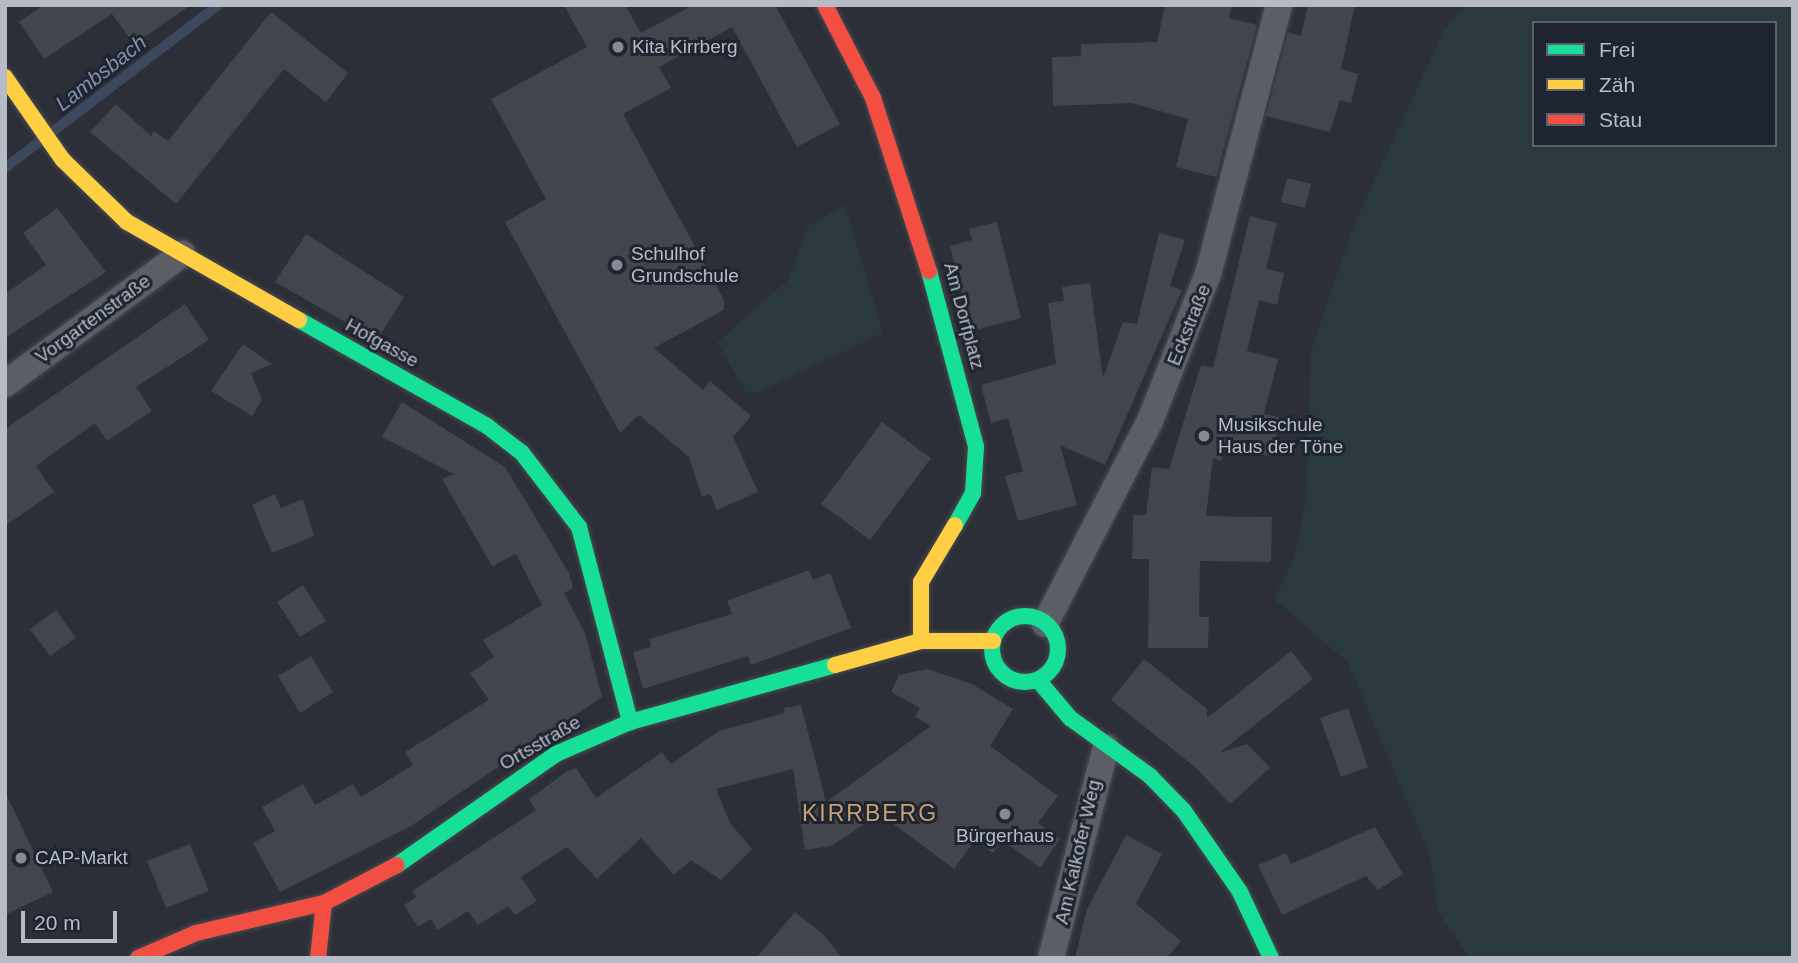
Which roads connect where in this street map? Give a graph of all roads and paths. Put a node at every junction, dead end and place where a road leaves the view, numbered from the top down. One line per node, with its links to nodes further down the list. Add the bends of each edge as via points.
1 (825, 5): 7 (street, Am Dorfplatz, via 873,98 905,183 976,447 973,493 921,582)
2 (1279, 5): 6 (street, Eckstraße, via 1209,274 1150,421)
3 (5, 77): 4 (street, Hofgasse, via 62,160 127,222)
4 (182, 254): 5 (street, Vorgartenstraße); 10 (street, Hofgasse, via 487,426 522,453 579,527)
5 (5, 384)
6 (1045, 624): 8 (street, via 1021,617 999,629); 9 (street, via 1058,654)
7 (921, 641): 8 (street, Ortsstraße); 10 (street, Ortsstraße)
8 (993, 641): 9 (street, via 1003,674)
9 (1038, 680): 11 (street, via 1070,719)
10 (630, 722): 12 (street, Ortsstraße, via 556,754 372,883)
11 (1106, 747): 15 (street, Am Kalkofer Weg); 16 (street, via 1150,776 1211,846)
12 (324, 903): 13 (street, Ortsstraße, via 196,933); 14 (street)
13 (138, 958)
14 (318, 958)
15 (1051, 958)
16 (1271, 958)

